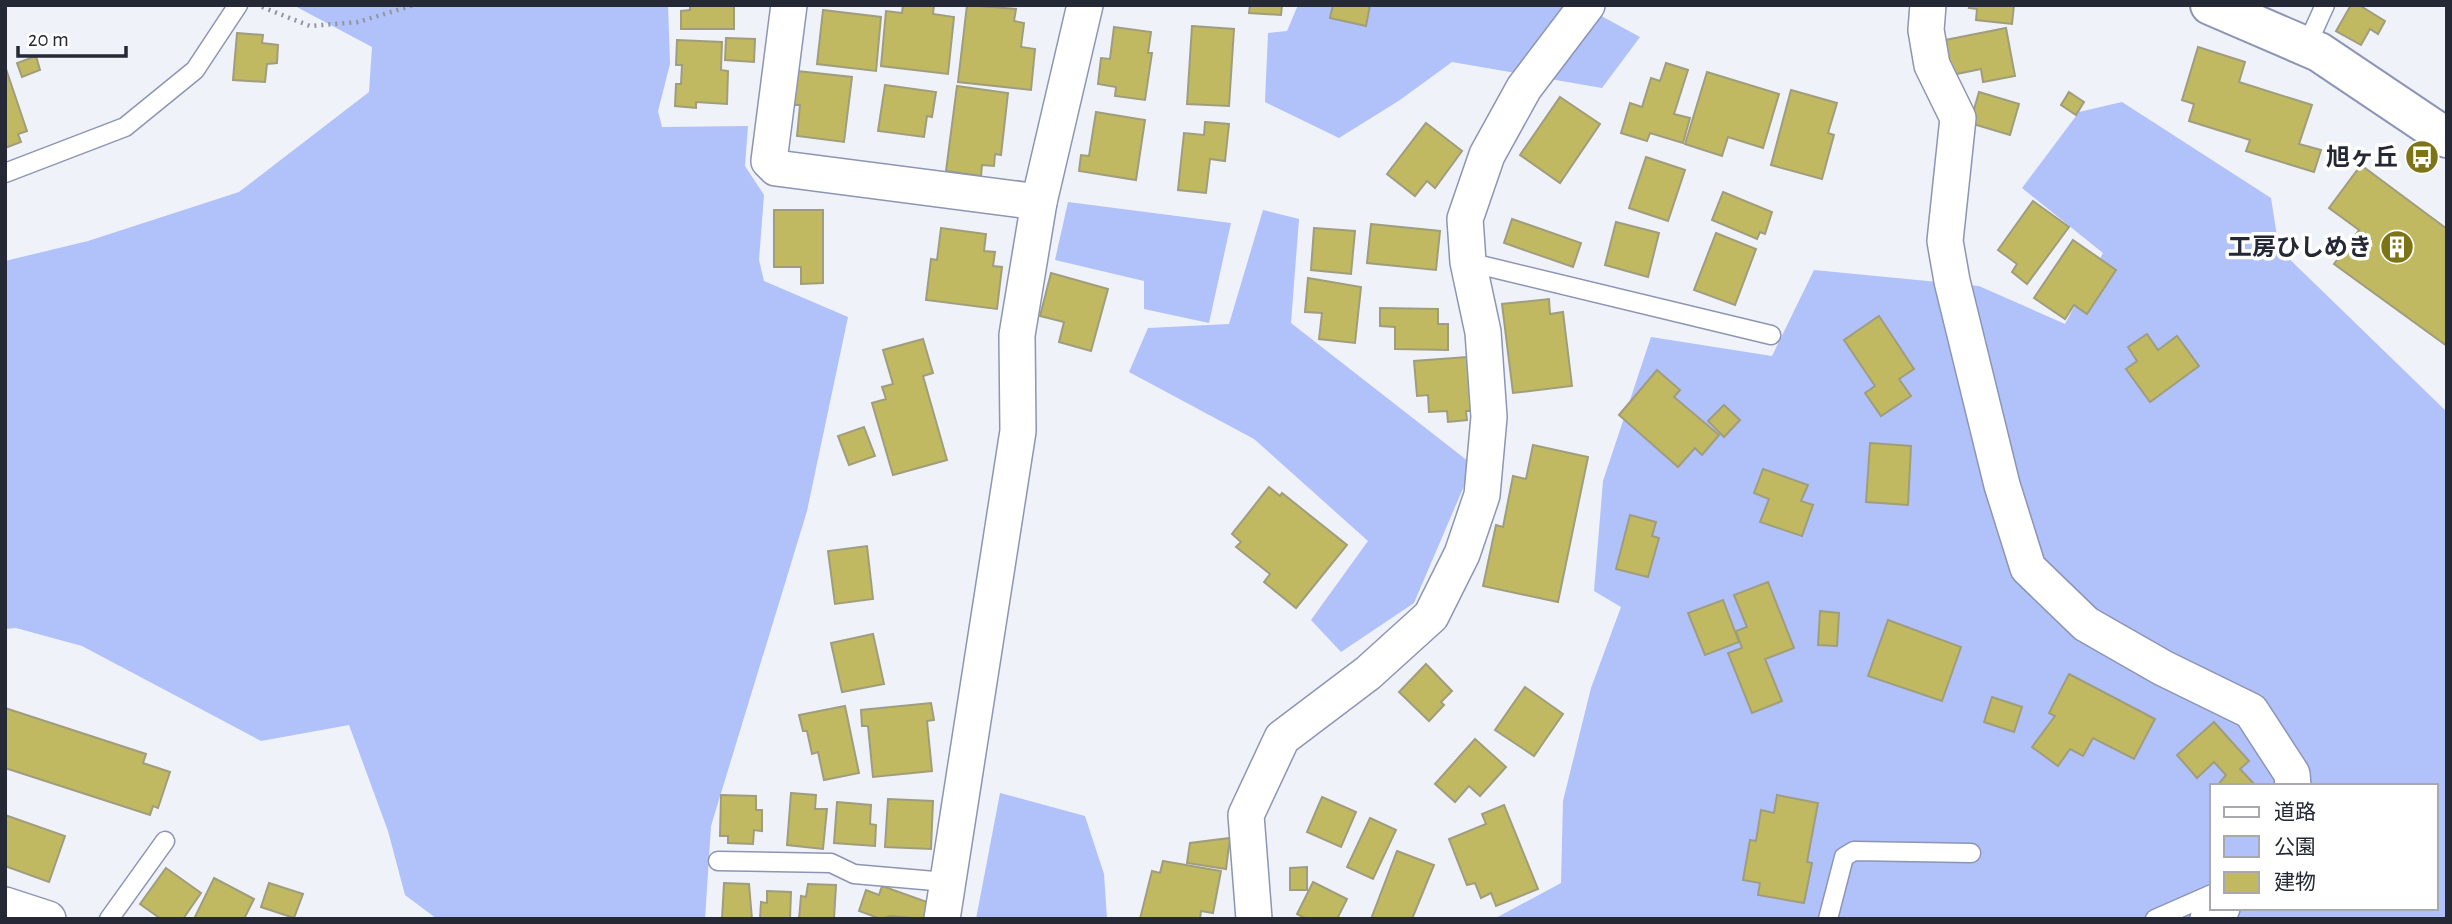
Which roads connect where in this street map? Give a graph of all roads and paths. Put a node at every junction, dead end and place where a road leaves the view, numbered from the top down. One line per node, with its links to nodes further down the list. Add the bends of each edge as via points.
1 (238, 5): 12 (lane, via 195,70 125,127)
2 (258, 5): 3 (path, via 310,26 358,22)
3 (414, 5)
4 (789, 5): 13 (street, via 769,161 776,168)
5 (1085, 5): 13 (street)
6 (1587, 5): 14 (street, via 1524,88 1487,155 1465,219)
7 (1928, 5): 16 (street, via 1926,30 1933,65 1958,118 1945,241 1952,281 2002,485 2028,568 2086,624 2250,711 2292,774)
8 (2210, 5): 10 (street)
9 (2325, 5): 10 (lane)
10 (2306, 47): 11 (street)
11 (2447, 138)
12 (5, 173)
13 (1039, 202): 20 (street, via 1017,335 1018,431)
14 (1468, 261): 15 (lane); 26 (street, via 1483,332 1489,417 1482,495 1462,554 1431,616 1368,673 1282,738 1246,815)
15 (1771, 335)
16 (2293, 784)
17 (165, 841): 24 (lane)
18 (1971, 853): 27 (lane, via 1854,850 1844,857)
19 (718, 861): 20 (lane, via 831,863 854,874)
20 (946, 882): 25 (street)
21 (2210, 895): 28 (lane)
22 (5, 905): 23 (street)
23 (48, 919)
24 (109, 919)
25 (942, 919)
26 (1254, 919)
27 (1828, 919)
28 (2155, 919)

